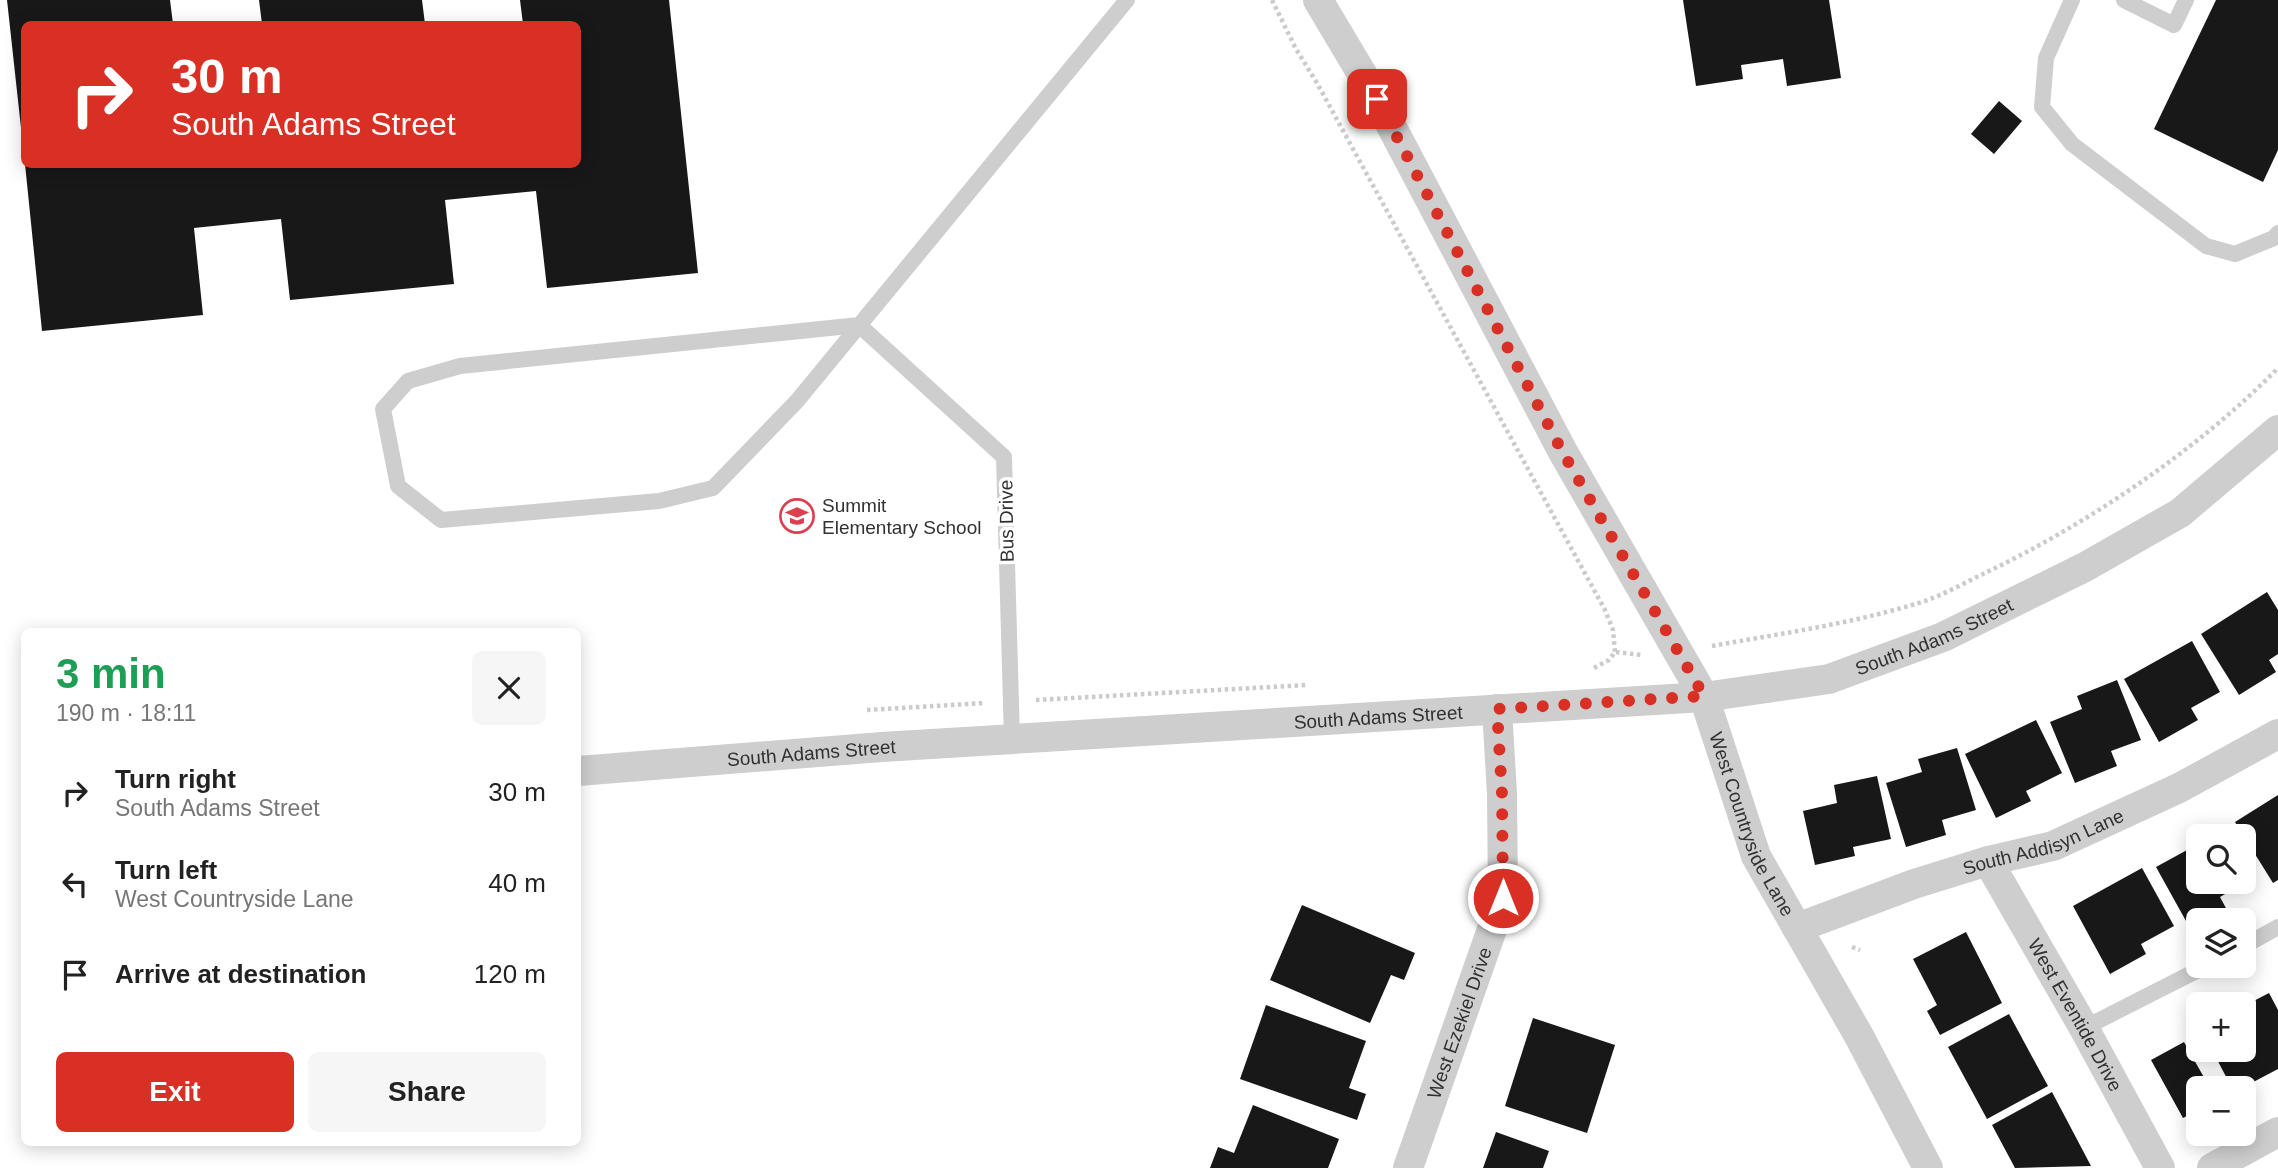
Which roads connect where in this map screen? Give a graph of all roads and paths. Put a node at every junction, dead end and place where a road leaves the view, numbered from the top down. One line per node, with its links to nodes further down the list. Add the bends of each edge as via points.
1 (1127, 0): 8 (lane)
2 (1272, 0): 12 (path, via 1605,610)
3 (1318, 0): 13 (street, West Countryside Lane, via 1377,99 1563,453)
4 (2072, 0): 7 (lane, via 2046,58 2042,107 2072,144 2206,246 2235,254)
5 (2124, 0): 6 (lane, via 2174,25)
6 (2186, 0)
7 (2278, 233)
8 (859, 325): 8 (lane, via 460,366 408,381 383,409 398,486 441,520 659,501 713,488 797,401); 16 (lane, Bus Drive, via 1004,457)
9 (2278, 368): 11 (path, via 2193,443 2122,496 2026,554 1928,600 1853,621)
10 (2278, 430): 13 (street, South Adams Street, via 2180,513 2085,567 1943,637 1829,678)
11 (1705, 648)
12 (1615, 652)
13 (1704, 696): 14 (street, South Adams Street); 20 (street, West Countryside Lane, via 1755,856)
14 (1497, 709): 16 (street, South Adams Street); 27 (street, West Ezekiel Drive, via 1503,898)
15 (2278, 734): 18 (street, South Addisyn Lane, via 2179,788 2053,846)
16 (1012, 739): 17 (street, South Adams Street)
17 (581, 771)
18 (1988, 861): 20 (street, South Addisyn Lane); 25 (street, West Eventide Drive)
19 (2278, 927): 21 (lane)
20 (1797, 928): 28 (street, West Countryside Lane)
21 (2256, 939)
22 (1852, 947): 23 (path)
23 (1860, 950)
24 (2186, 976): 25 (lane)
25 (2084, 1028): 29 (street, West Eventide Drive)
26 (2278, 1132): 30 (street)
27 (1408, 1168)
28 (1928, 1168)
29 (2160, 1168)
30 (2211, 1168)

